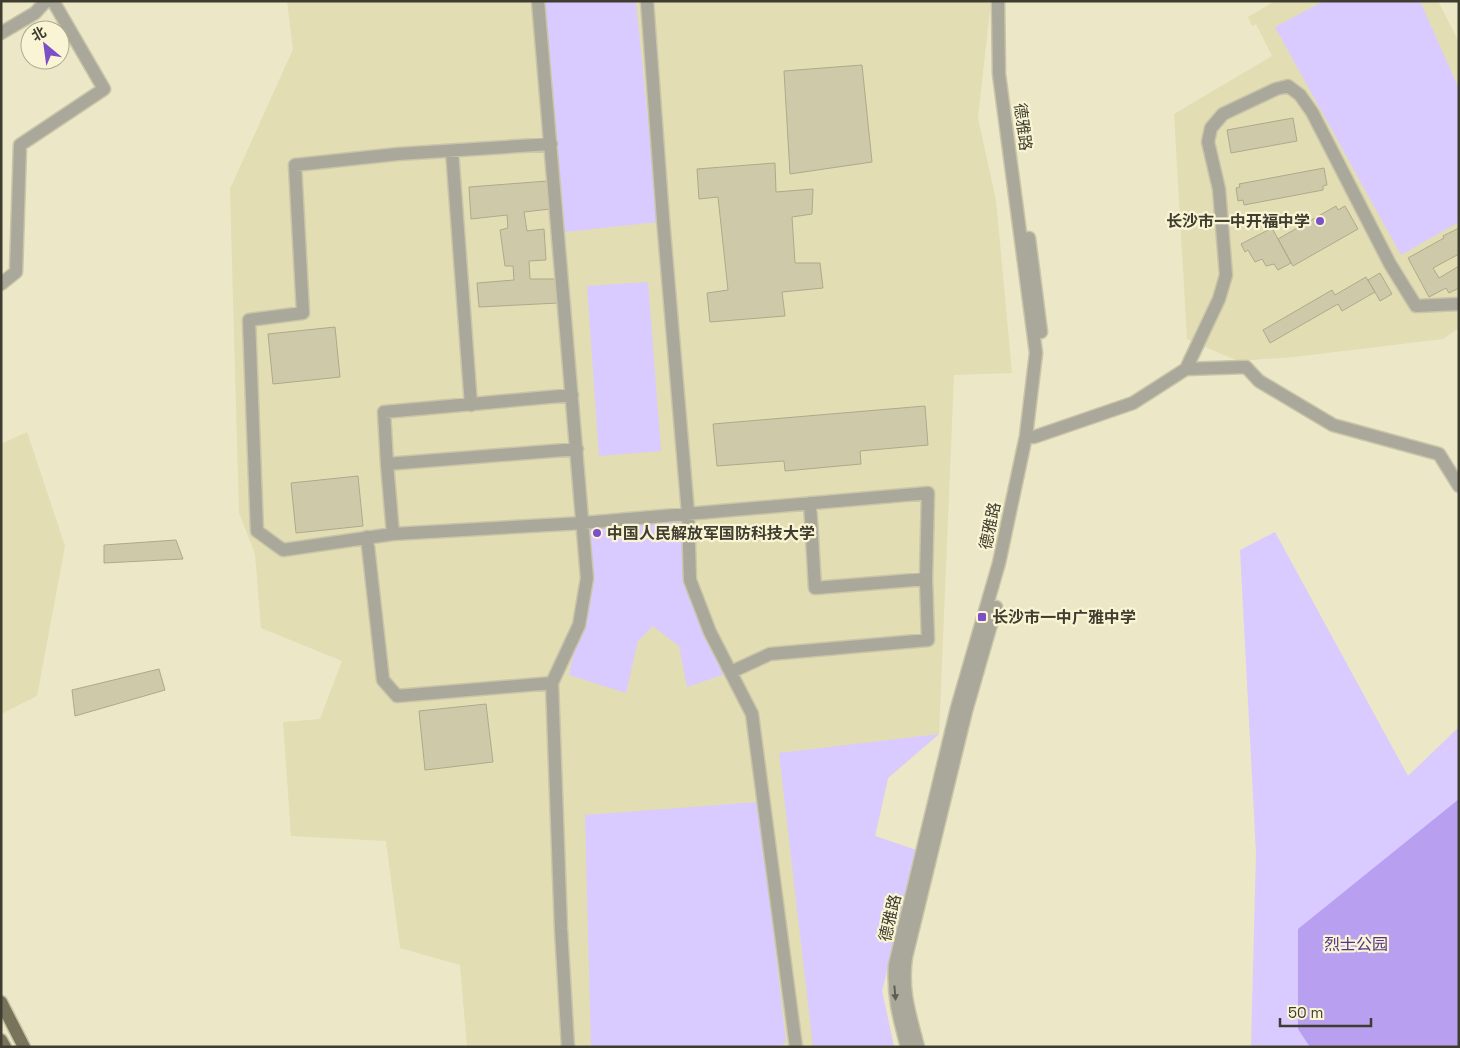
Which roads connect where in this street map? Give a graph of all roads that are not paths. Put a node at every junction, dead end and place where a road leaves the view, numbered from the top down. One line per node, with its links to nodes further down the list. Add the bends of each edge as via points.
1 (46, 1): 7 (street, via 35,13)
2 (53, 1): 10 (street, via 104,89 20,145 16,272)
3 (538, 1): 8 (street)
4 (647, 1): 20 (street)
5 (998, 1): 15 (street, 德雅路, via 999,74 1036,353)
6 (1003, 1): 15 (street, 德雅路, via 1006,72 1044,355)
7 (1, 33)
8 (550, 144): 9 (street); 13 (street)
9 (452, 150): 14 (street); 23 (street, via 295,165 303,314 249,320 257,531 283,550)
10 (1, 284)
11 (1459, 304): 12 (street, via 1416,306 1390,264 1304,100 1288,86 1276,88 1223,114 1212,128 1208,142 1219,189 1226,275 1219,299)
12 (1186, 368): 15 (street, via 1133,403); 18 (street, via 1246,367 1259,382 1333,425 1439,454)
13 (572, 395): 14 (street); 16 (street)
14 (471, 405): 17 (street, via 384,412)
15 (1030, 436): 33 (street, 德雅路, one-way to 33, via 999,563 957,708 895,965 895,1001); 34 (street, 德雅路, via 1007,564 966,711 906,957 905,997)
16 (577, 449): 17 (street); 21 (street)
17 (387, 464): 22 (street)
18 (1459, 486)
19 (810, 503): 20 (street); 24 (street, via 815,588); 24 (street, via 928,492)
20 (688, 513): 21 (street); 25 (street, via 690,580 710,632)
21 (583, 522): 22 (street); 26 (street, via 587,578 579,625)
22 (393, 534): 23 (street)
23 (367, 537): 26 (street, via 383,680 397,696)
24 (926, 579): 25 (street, via 928,640 770,654)
25 (731, 672): 32 (street, via 752,714)
26 (552, 683): 31 (street)
27 (1, 1002): 30 (main road)
28 (1, 1040): 29 (main road)
29 (5, 1047)
30 (24, 1047)
31 (568, 1047)
32 (796, 1047)
33 (906, 1047)
34 (918, 1047)

